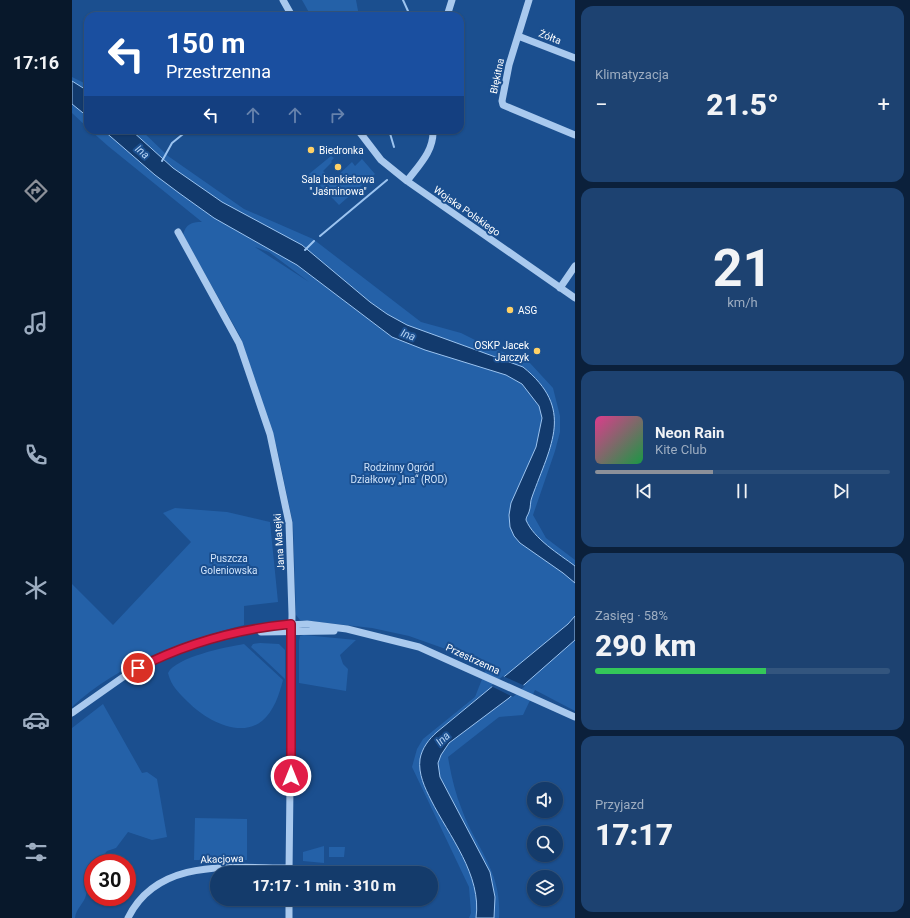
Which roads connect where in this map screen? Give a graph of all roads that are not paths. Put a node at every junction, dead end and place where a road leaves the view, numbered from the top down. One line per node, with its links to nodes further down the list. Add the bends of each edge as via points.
1 (283, 0): 4 (street)
2 (452, 0): 5 (street)
3 (529, 0): 6 (street, Błękitna)
4 (290, 12)
5 (448, 12)
6 (518, 36): 7 (street, Żółta); 10 (street, Błękitna, via 505,79 503,105)
7 (575, 58)
8 (361, 134): 11 (street, Wojska Polskiego, via 381,160)
9 (433, 134): 11 (street, via 433,143 429,151)
10 (575, 135)
11 (406, 181): 14 (street, Wojska Polskiego)
12 (178, 232): 16 (street, Jana Matejki, via 239,342 270,434 289,523)
13 (575, 266): 14 (street)
14 (560, 288): 15 (street, Wojska Polskiego)
15 (575, 298)
16 (291, 627): 17 (street, Przestrzenna, via 271,626 194,644 150,662 120,678); 18 (street, Przestrzenna, via 320,625 419,647); 19 (street, Jana Matejki)
17 (72, 713)
18 (575, 717)
19 (288, 866)
20 (210, 868): 22 (street, Akacjowa, via 167,879 138,902)
21 (289, 906): 23 (street)
22 (128, 918)
23 (289, 918)

